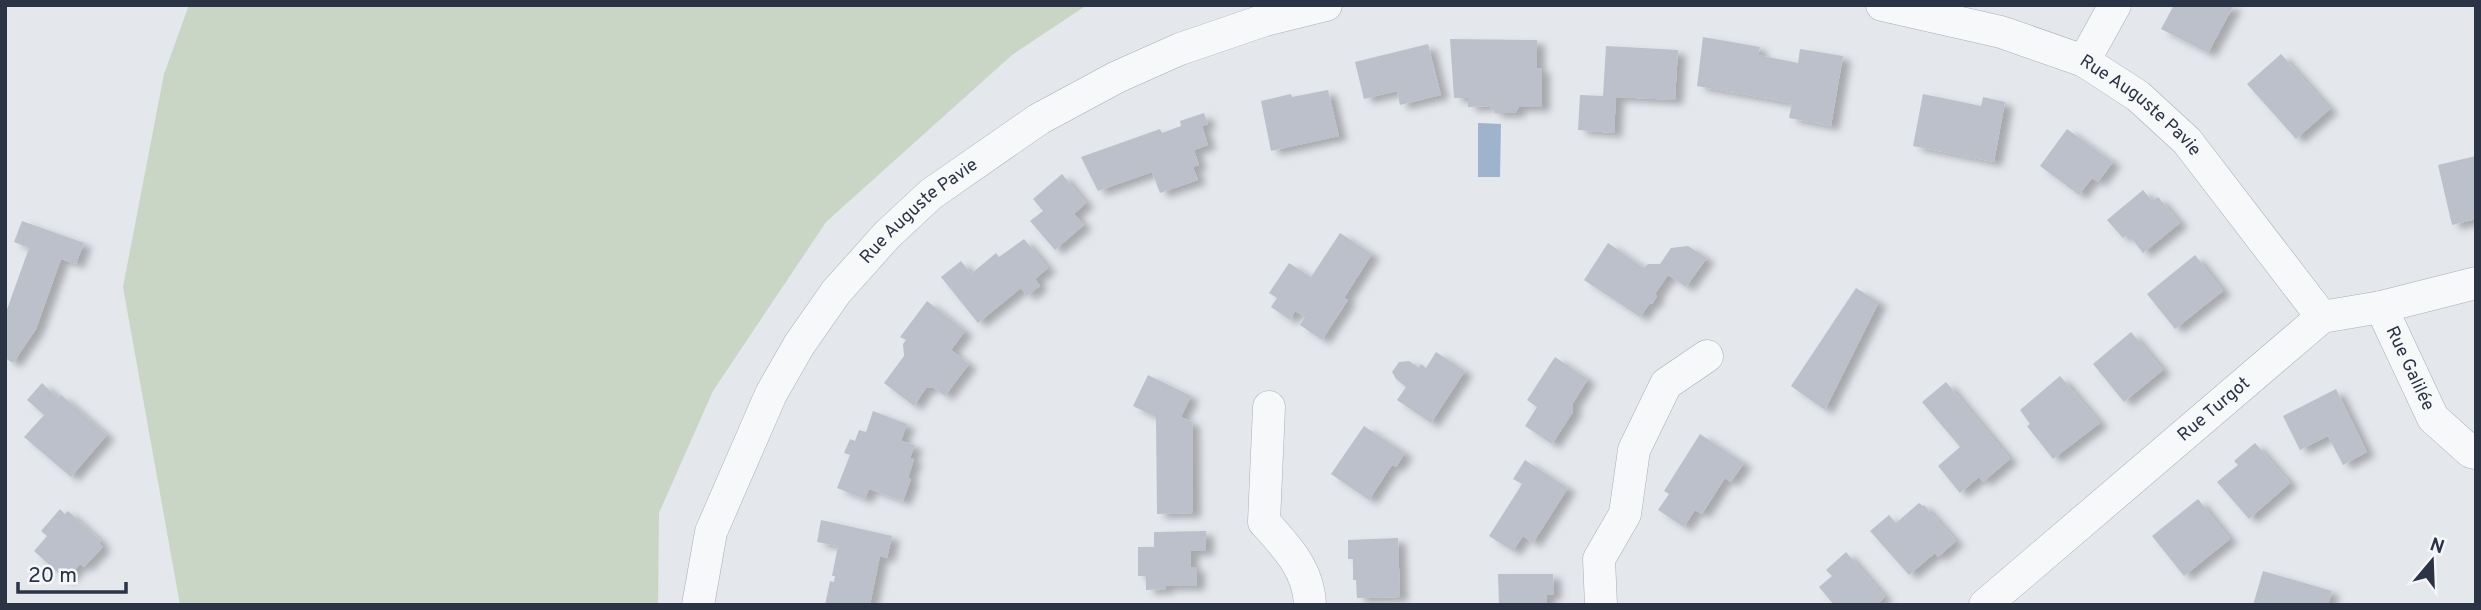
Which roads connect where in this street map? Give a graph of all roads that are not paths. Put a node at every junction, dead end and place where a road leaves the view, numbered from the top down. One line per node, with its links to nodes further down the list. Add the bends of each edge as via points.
1 (1326, 5): 12 (street, Rue Auguste Pavie, via 1180,49 1117,77 1039,119 931,194 887,235 836,292 771,394 711,532)
2 (1882, 5): 4 (street, Rue Auguste Pavie, via 2001,32)
3 (2115, 5): 4 (street)
4 (2084, 61): 7 (street, Rue Auguste Pavie, via 2138,96 2187,141)
5 (2476, 283): 6 (street)
6 (2381, 307): 7 (street); 10 (street, Rue Galilée, via 2433,418)
7 (2322, 317): 11 (street, Rue Turgot)
8 (1707, 356): 14 (street, via 1665,384 1634,450 1625,514 1599,559)
9 (1269, 407): 13 (street, via 1264,522 1294,554 1310,592)
10 (2476, 453)
11 (1993, 602)
12 (698, 605)
13 (1310, 605)
14 (1601, 605)

